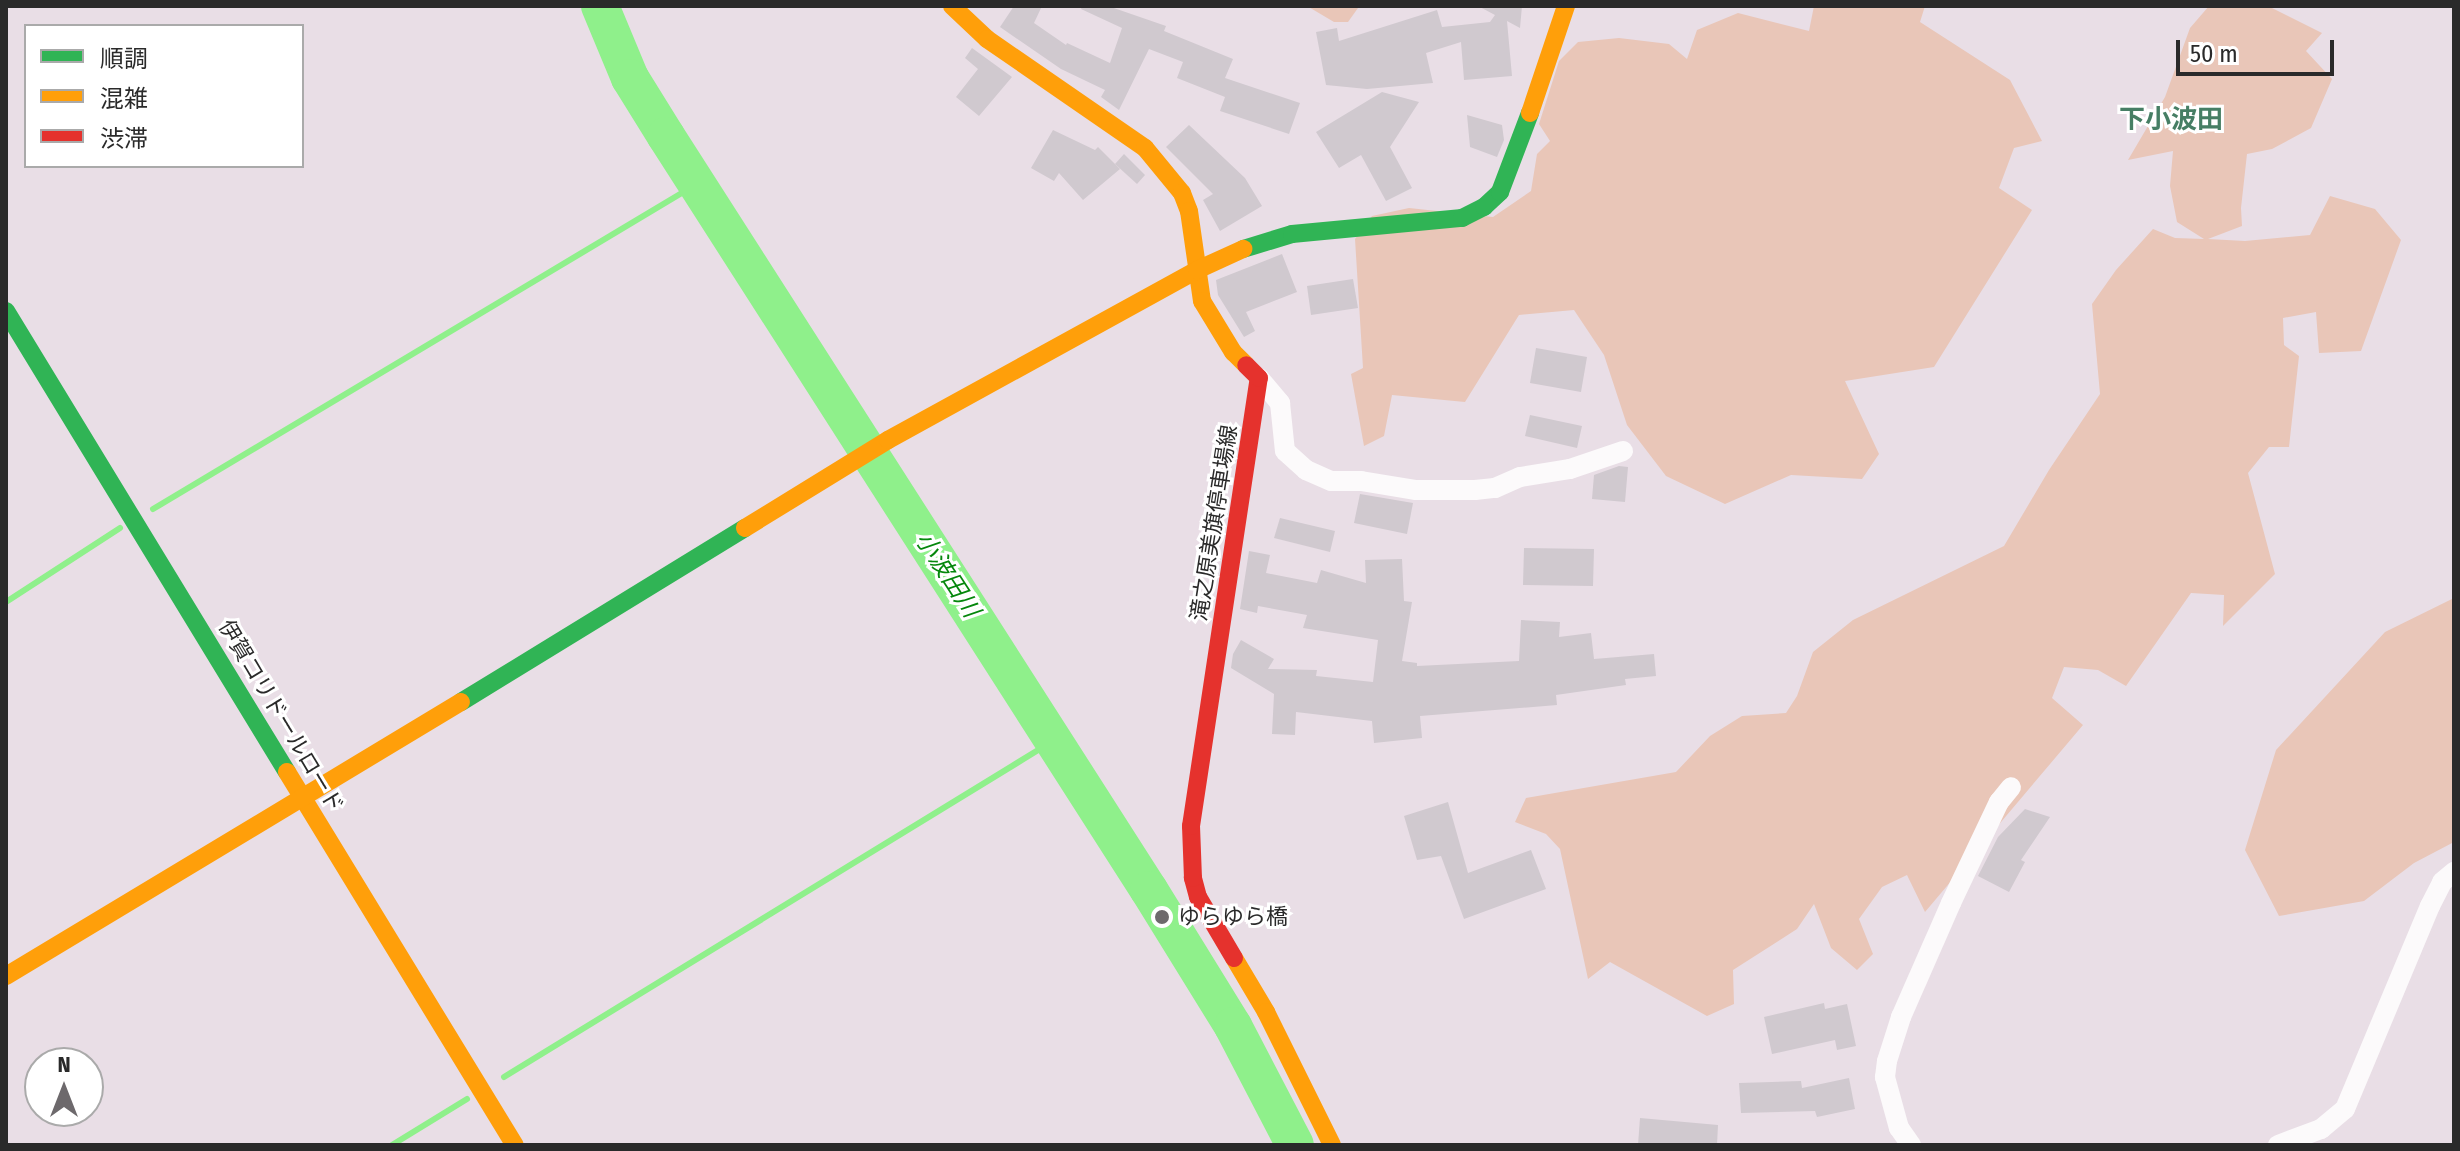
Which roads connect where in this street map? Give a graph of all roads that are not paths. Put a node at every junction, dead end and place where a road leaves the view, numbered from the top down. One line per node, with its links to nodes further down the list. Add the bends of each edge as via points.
1 (952, 6): 3 (street, via 987,39 1145,148 1182,193)
2 (1566, 6): 3 (street, via 1514,162 1500,192 1484,207 1462,218 1292,234 1258,242)
3 (1197, 270): 5 (street, via 1202,301 1215,326); 8 (street, via 888,440)
4 (6, 311): 8 (street, 伊賀コリドールロード)
5 (1259, 378): 6 (street, via 1280,403 1285,451 1306,470 1331,481 1416,490 1495,488); 12 (street, 滝之原美旗停車場線, via 1198,765 1191,826 1193,878 1198,897 1266,1012)
6 (1623, 451)
7 (2011, 787): 13 (street, via 1951,903 1887,1061 1885,1077 1899,1128)
8 (304, 799): 10 (street); 11 (street, 伊賀コリドールロード)
9 (2454, 872): 14 (street, via 2442,882 2430,906 2345,1109 2321,1129)
10 (6, 976)
11 (515, 1145)
12 (1332, 1145)
13 (1911, 1145)
14 (2278, 1145)

